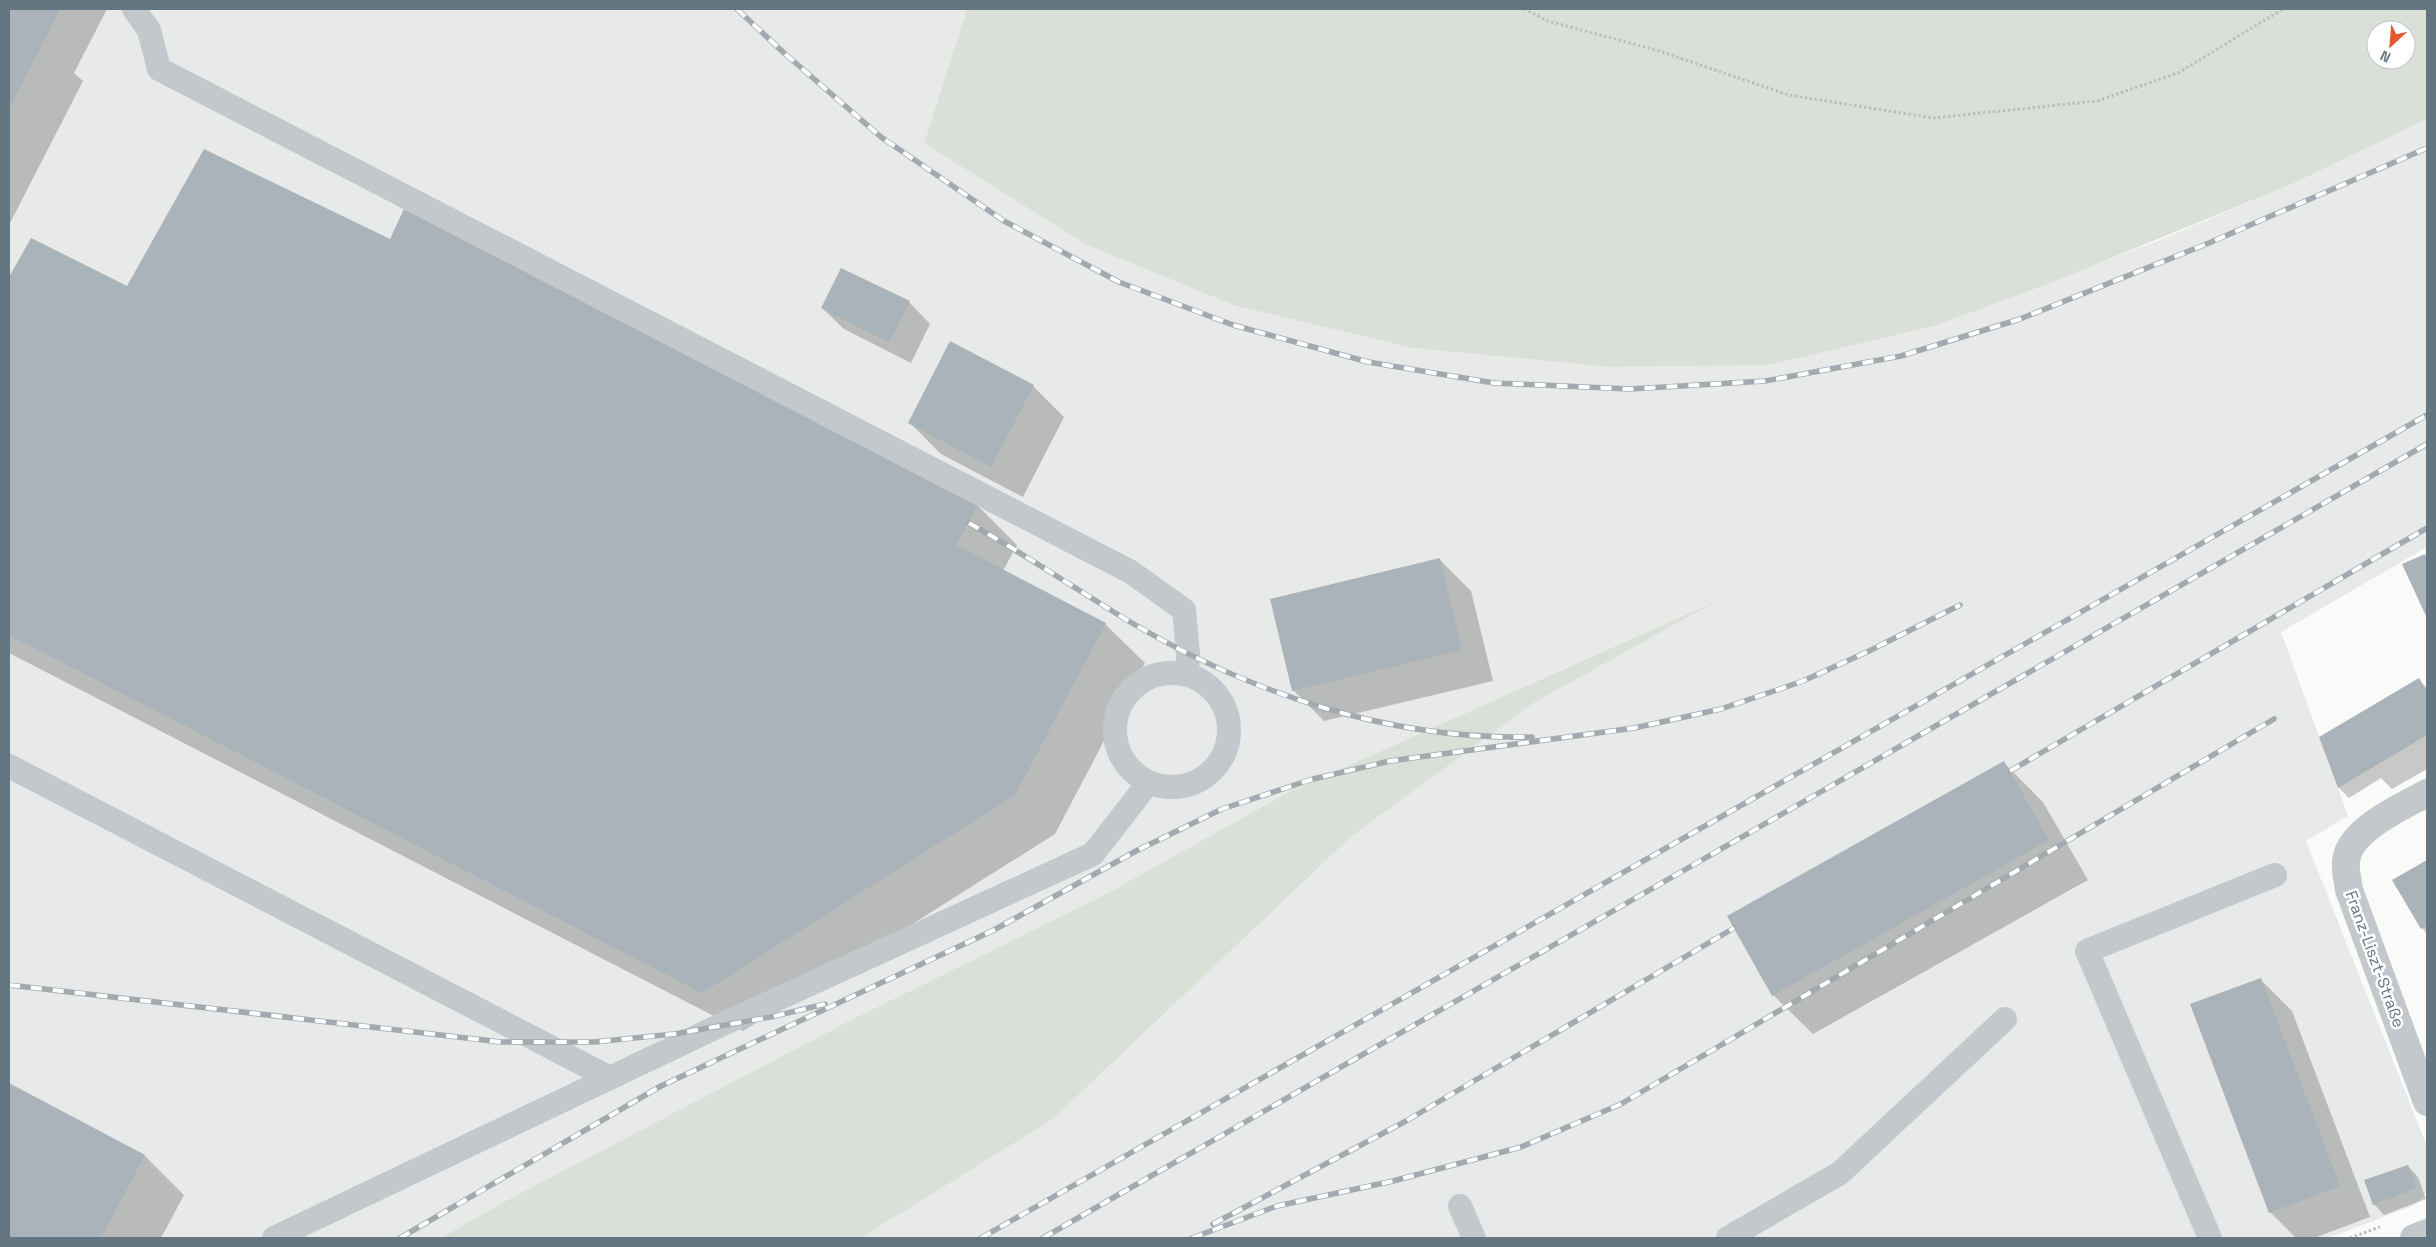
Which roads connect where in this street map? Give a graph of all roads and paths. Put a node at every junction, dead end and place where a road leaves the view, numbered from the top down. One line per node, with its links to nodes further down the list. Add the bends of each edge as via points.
1 (134, 9): 4 (lane, via 149,30 158,69 1131,572 1184,610)
2 (1524, 9): 3 (path, via 1548,21 1656,50 1789,95 1933,118 2097,101 2178,73)
3 (2282, 9)
4 (1187, 675): 6 (lane, via 1176,672 1157,674 1140,681 1126,694 1117,710 1114,729 1117,747 1125,764); 6 (lane, via 1211,687 1223,703 1229,721 1229,740 1222,758 1210,773 1194,784 1175,787 1156,786)
5 (9, 766): 10 (lane)
6 (1149, 782): 10 (lane, via 1093,854)
7 (2427, 793): 11 (street, Franz-Liszt-Straße, via 2370,826 2354,842 2346,861 2349,890)
8 (2274, 875): 17 (lane, via 2087,951)
9 (2005, 1019): 16 (lane, via 1840,1173)
10 (610, 1078): 14 (lane)
11 (2427, 1102)
12 (1460, 1206): 15 (lane)
13 (2427, 1233): 18 (street)
14 (274, 1238)
15 (1474, 1238)
16 (1728, 1238)
17 (2210, 1238)
18 (2414, 1238)

